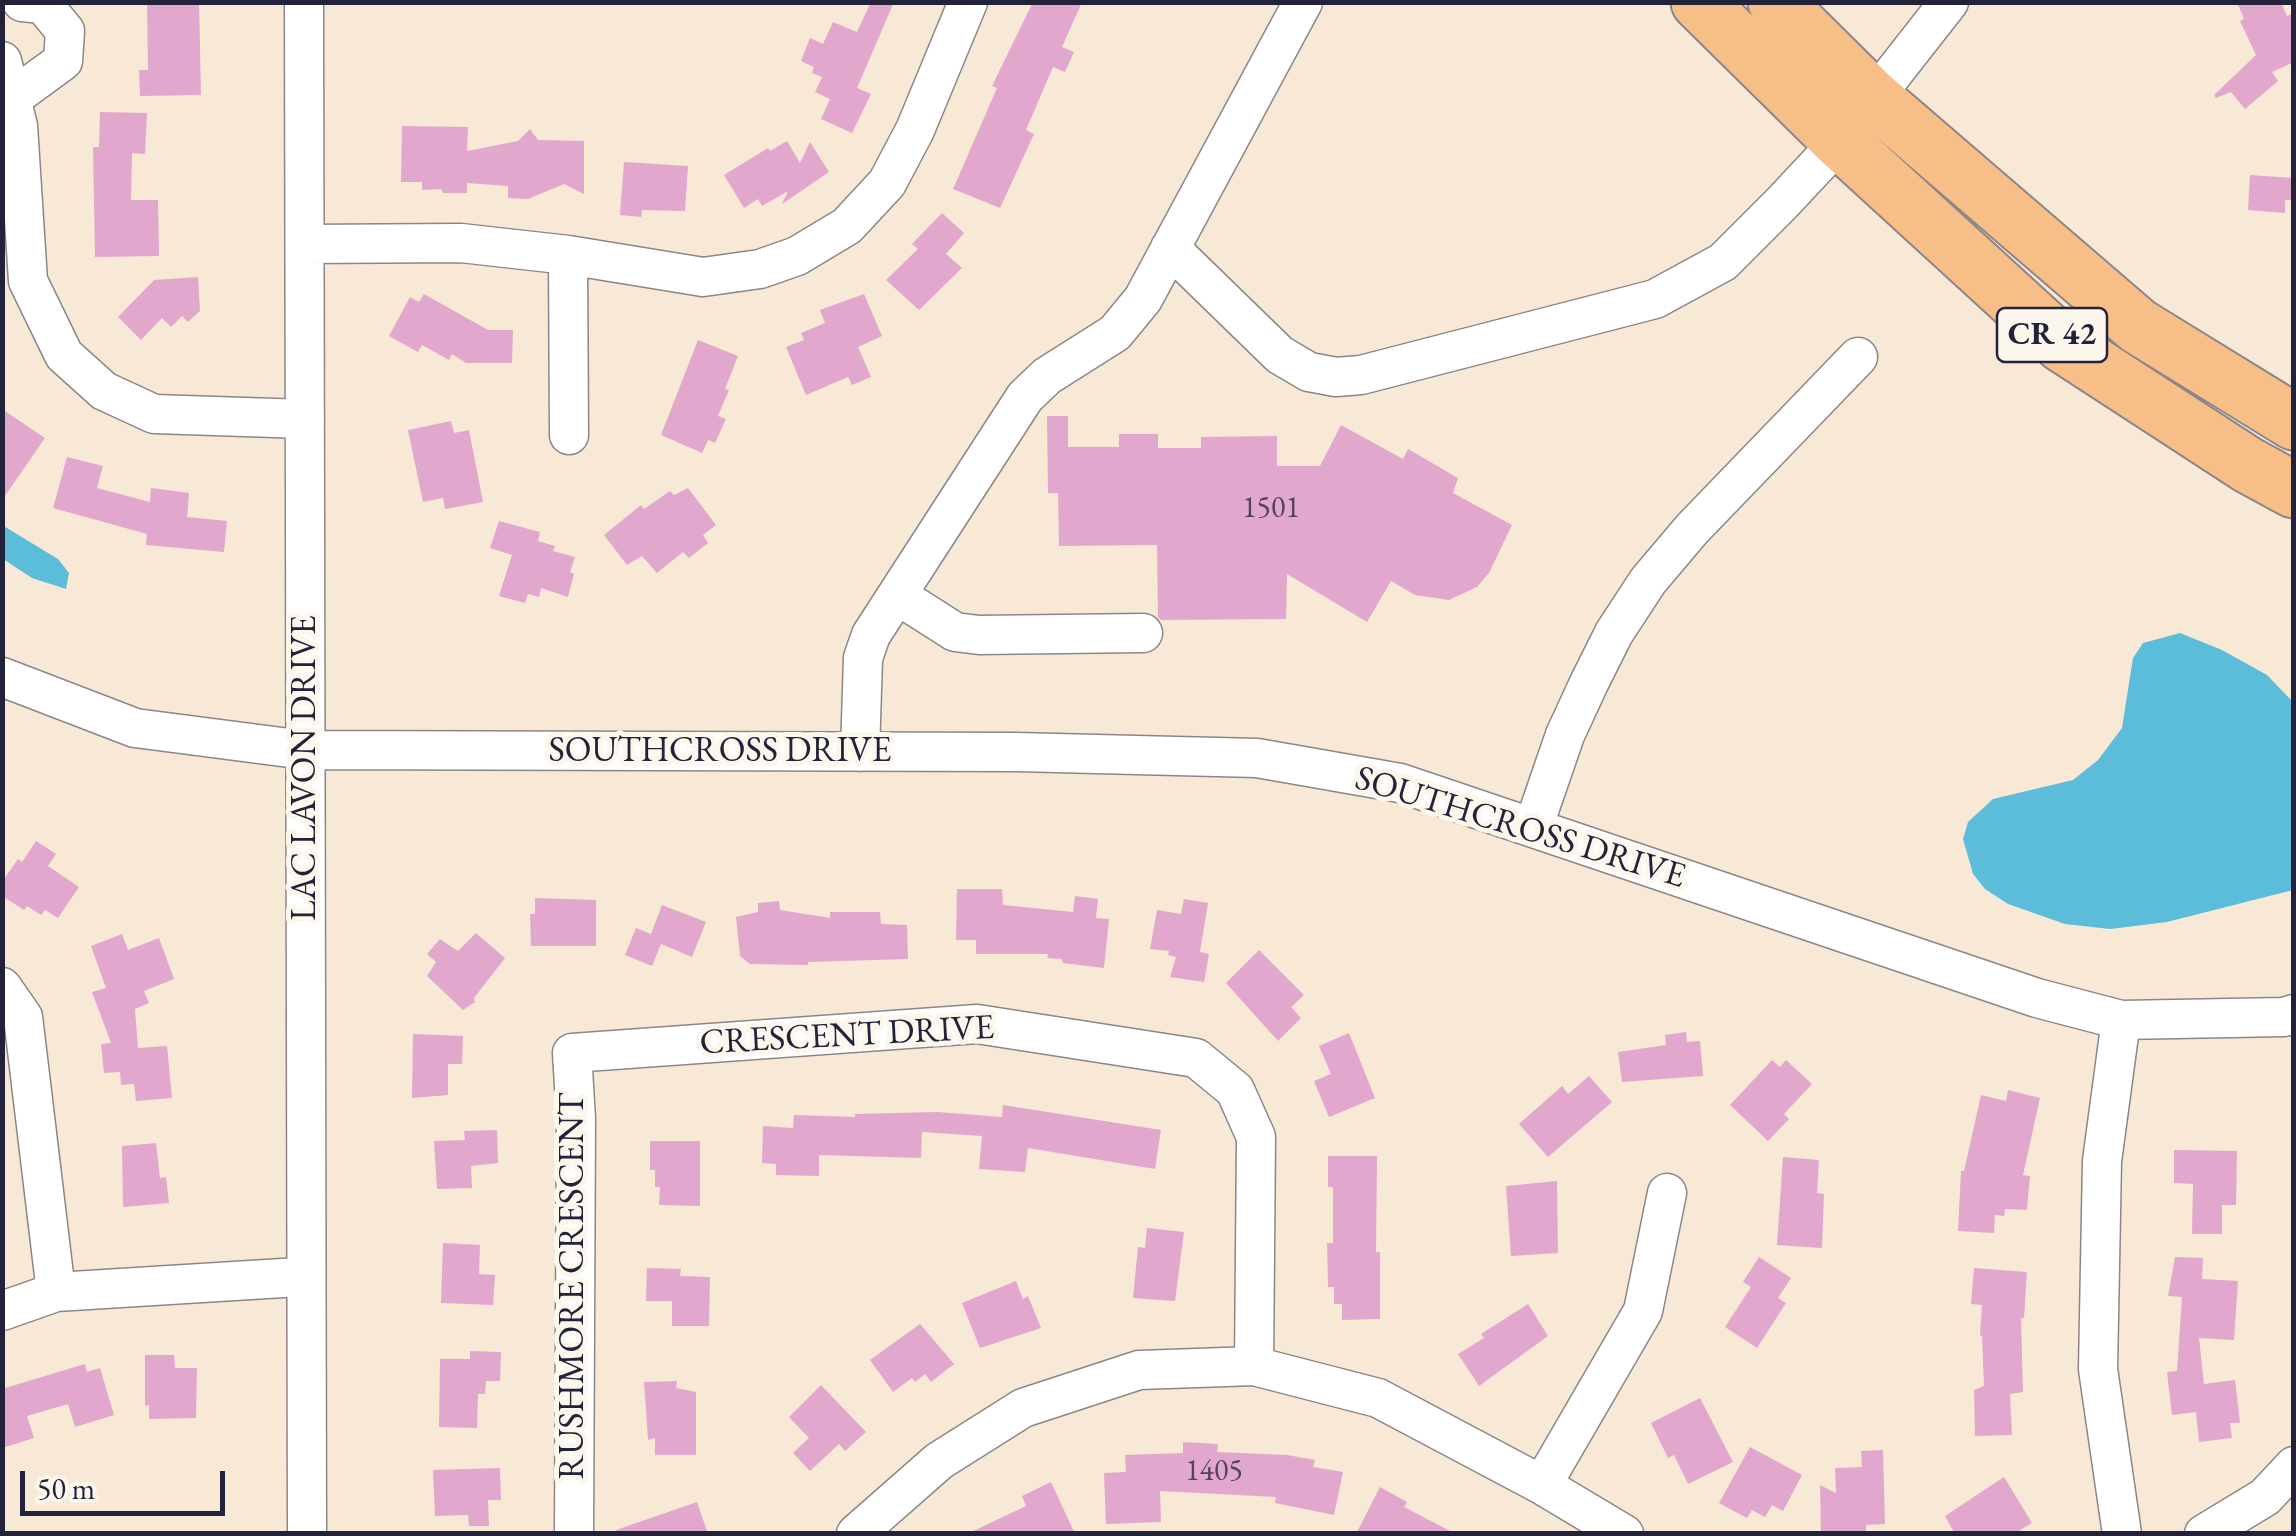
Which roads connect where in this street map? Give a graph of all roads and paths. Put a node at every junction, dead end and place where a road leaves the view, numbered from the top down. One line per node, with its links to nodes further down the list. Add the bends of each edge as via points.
1 (13, 2): 9 (street)
2 (22, 2): 12 (street, via 43,4 65,31 62,61)
3 (304, 2): 14 (street, LAC LAVON DRIVE)
4 (968, 2): 16 (street, via 898,166 831,238 760,269 702,277)
5 (1304, 2): 15 (street)
6 (1699, 2): 13 (highway, CR 42)
7 (1776, 2): 11 (highway, CR 42)
8 (1949, 2): 11 (street)
9 (2, 6)
10 (2, 61): 12 (street)
11 (1872, 97): 13 (street); 19 (highway, CR 42, via 2138,326)
12 (12, 99): 18 (street, via 28,281 64,355 104,392 154,414)
13 (1840, 141): 15 (street, via 1723,262 1654,299 1360,375 1309,372 1280,355); 21 (highway, CR 42, via 2062,344)
14 (305, 244): 16 (street, via 461,243); 18 (street, LAC LAVON DRIVE)
15 (1170, 248): 22 (street, via 1143,299 1115,333 1024,397)
16 (568, 255): 20 (street)
17 (1858, 358): 27 (street, via 1648,580 1588,683)
18 (305, 419): 25 (street, LAC LAVON DRIVE)
19 (2294, 422)
20 (569, 435)
21 (2294, 490)
22 (897, 595): 23 (street, via 956,632 979,636); 26 (street, via 862,658)
23 (1143, 633)
24 (2, 677): 25 (street, SOUTHCROSS DRIVE, via 135,728)
25 (306, 750): 26 (street, SOUTHCROSS DRIVE); 33 (street, LAC LAVON DRIVE)
26 (860, 752): 27 (street, SOUTHCROSS DRIVE, via 1258,758 1400,783)
27 (1533, 828): 30 (street, SOUTHCROSS DRIVE, via 2037,998)
28 (2, 988): 34 (street, via 24,1016)
29 (2294, 1014): 30 (street, SOUTHCROSS DRIVE)
30 (2121, 1020): 43 (street, via 2102,1161 2098,1370)
31 (646, 1048): 36 (street, CRESCENT DRIVE, via 978,1024 1196,1058 1235,1090 1256,1137); 40 (street, RUSHMORE CRESCENT, via 572,1053)
32 (1667, 1193): 38 (street, via 1642,1311)
33 (306, 1266): 34 (street, via 299,1277); 39 (street, LAC LAVON DRIVE)
34 (56, 1292): 35 (street)
35 (2, 1310)
36 (1254, 1366): 38 (street, via 1378,1398); 41 (street, via 1139,1370 1023,1408 939,1461)
37 (2294, 1466): 44 (street, via 2265,1498)
38 (1542, 1485): 42 (street)
39 (307, 1534)
40 (574, 1534)
41 (856, 1534)
42 (1624, 1534)
43 (2122, 1534)
44 (2204, 1534)

